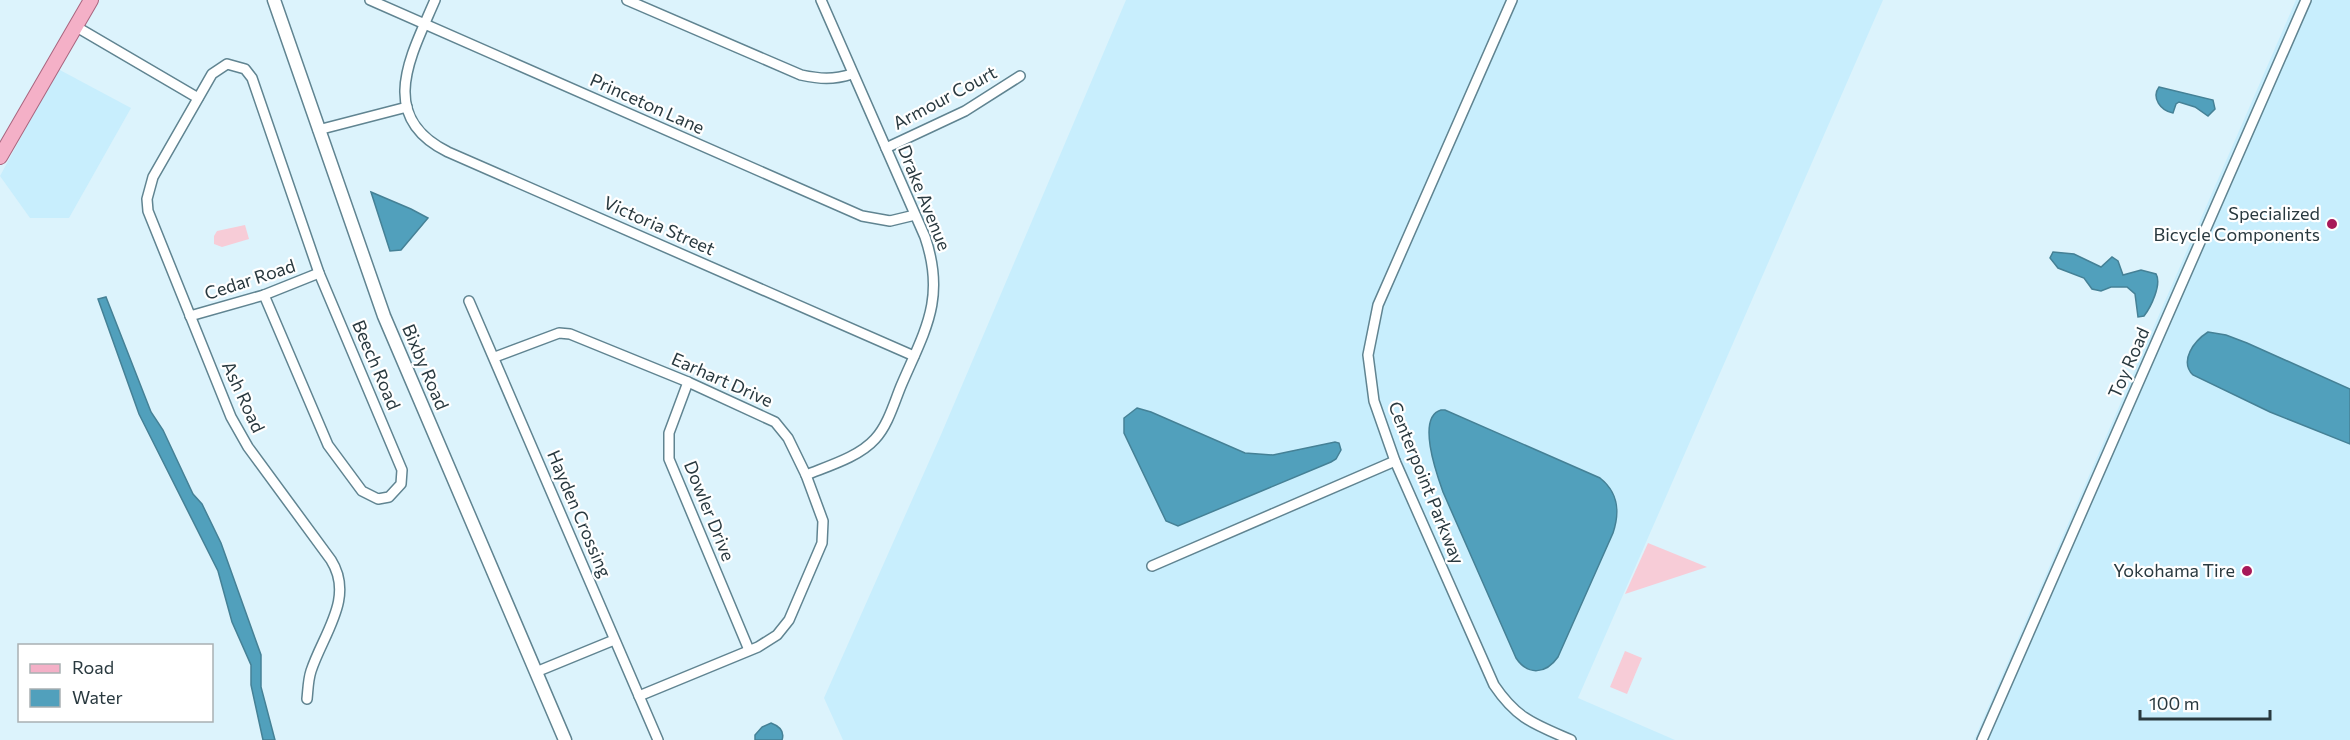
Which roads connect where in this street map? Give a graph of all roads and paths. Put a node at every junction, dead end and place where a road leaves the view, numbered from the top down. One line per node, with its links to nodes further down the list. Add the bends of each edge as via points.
1 (91, 0): 10 (main road)
2 (274, 0): 15 (street, Bixby Road)
3 (370, 0): 9 (street, Princeton Lane)
4 (435, 0): 9 (street)
5 (627, 0): 11 (street, via 801,75 834,80)
6 (820, 0): 11 (street, Drake Avenue)
7 (1512, 0): 26 (street, Centerpoint Parkway, via 1378,305 1369,345 1369,367 1374,401)
8 (2306, 0): 37 (street, Toy Road)
9 (424, 25): 14 (street, via 405,75); 18 (street, Princeton Lane, via 862,216 890,221)
10 (75, 26): 13 (street); 17 (main road)
11 (852, 74): 16 (street, Drake Avenue)
12 (1020, 76): 16 (street, Armour Court, via 965,111)
13 (198, 98): 19 (street, Beech Road, via 212,74 222,66 234,64 249,73); 22 (street, Ash Road, via 153,177 147,199 151,222)
14 (407, 107): 15 (street); 23 (street, Victoria Street, via 422,135 448,153)
15 (318, 130): 31 (street, Bixby Road, via 384,316)
16 (886, 148): 18 (street, Drake Avenue)
17 (0, 157)
18 (915, 215): 23 (street, Drake Avenue, via 933,260 935,285 932,309)
19 (319, 273): 20 (street, Cedar Road); 20 (street, Beech Road, via 402,470 401,484 389,497 378,499 362,491 328,445)
20 (264, 295): 22 (street, Cedar Road)
21 (469, 301): 24 (street, Hayden Crossing)
22 (190, 316): 33 (street, Ash Road, via 241,435 338,575 341,591 310,672)
23 (914, 356): 27 (street, Drake Avenue, via 874,440)
24 (495, 357): 25 (street, Earhart Drive, via 559,333 570,334); 29 (street, Hayden Crossing)
25 (688, 382): 27 (street, Earhart Drive, via 775,422 788,438); 30 (street, Dowler Drive, via 669,433 669,459)
26 (1395, 461): 28 (street); 36 (street, Centerpoint Parkway, via 1494,685 1525,720)
27 (806, 475): 30 (street, Earhart Drive, via 823,520 822,543 783,628)
28 (1152, 566)
29 (614, 640): 31 (street); 32 (street, Hayden Crossing)
30 (749, 650): 32 (street, Earhart Drive)
31 (536, 672): 34 (street, Bixby Road)
32 (639, 696): 35 (street, Hayden Crossing)
33 (308, 699)
34 (565, 740)
35 (658, 740)
36 (1571, 740)
37 (1982, 740)

